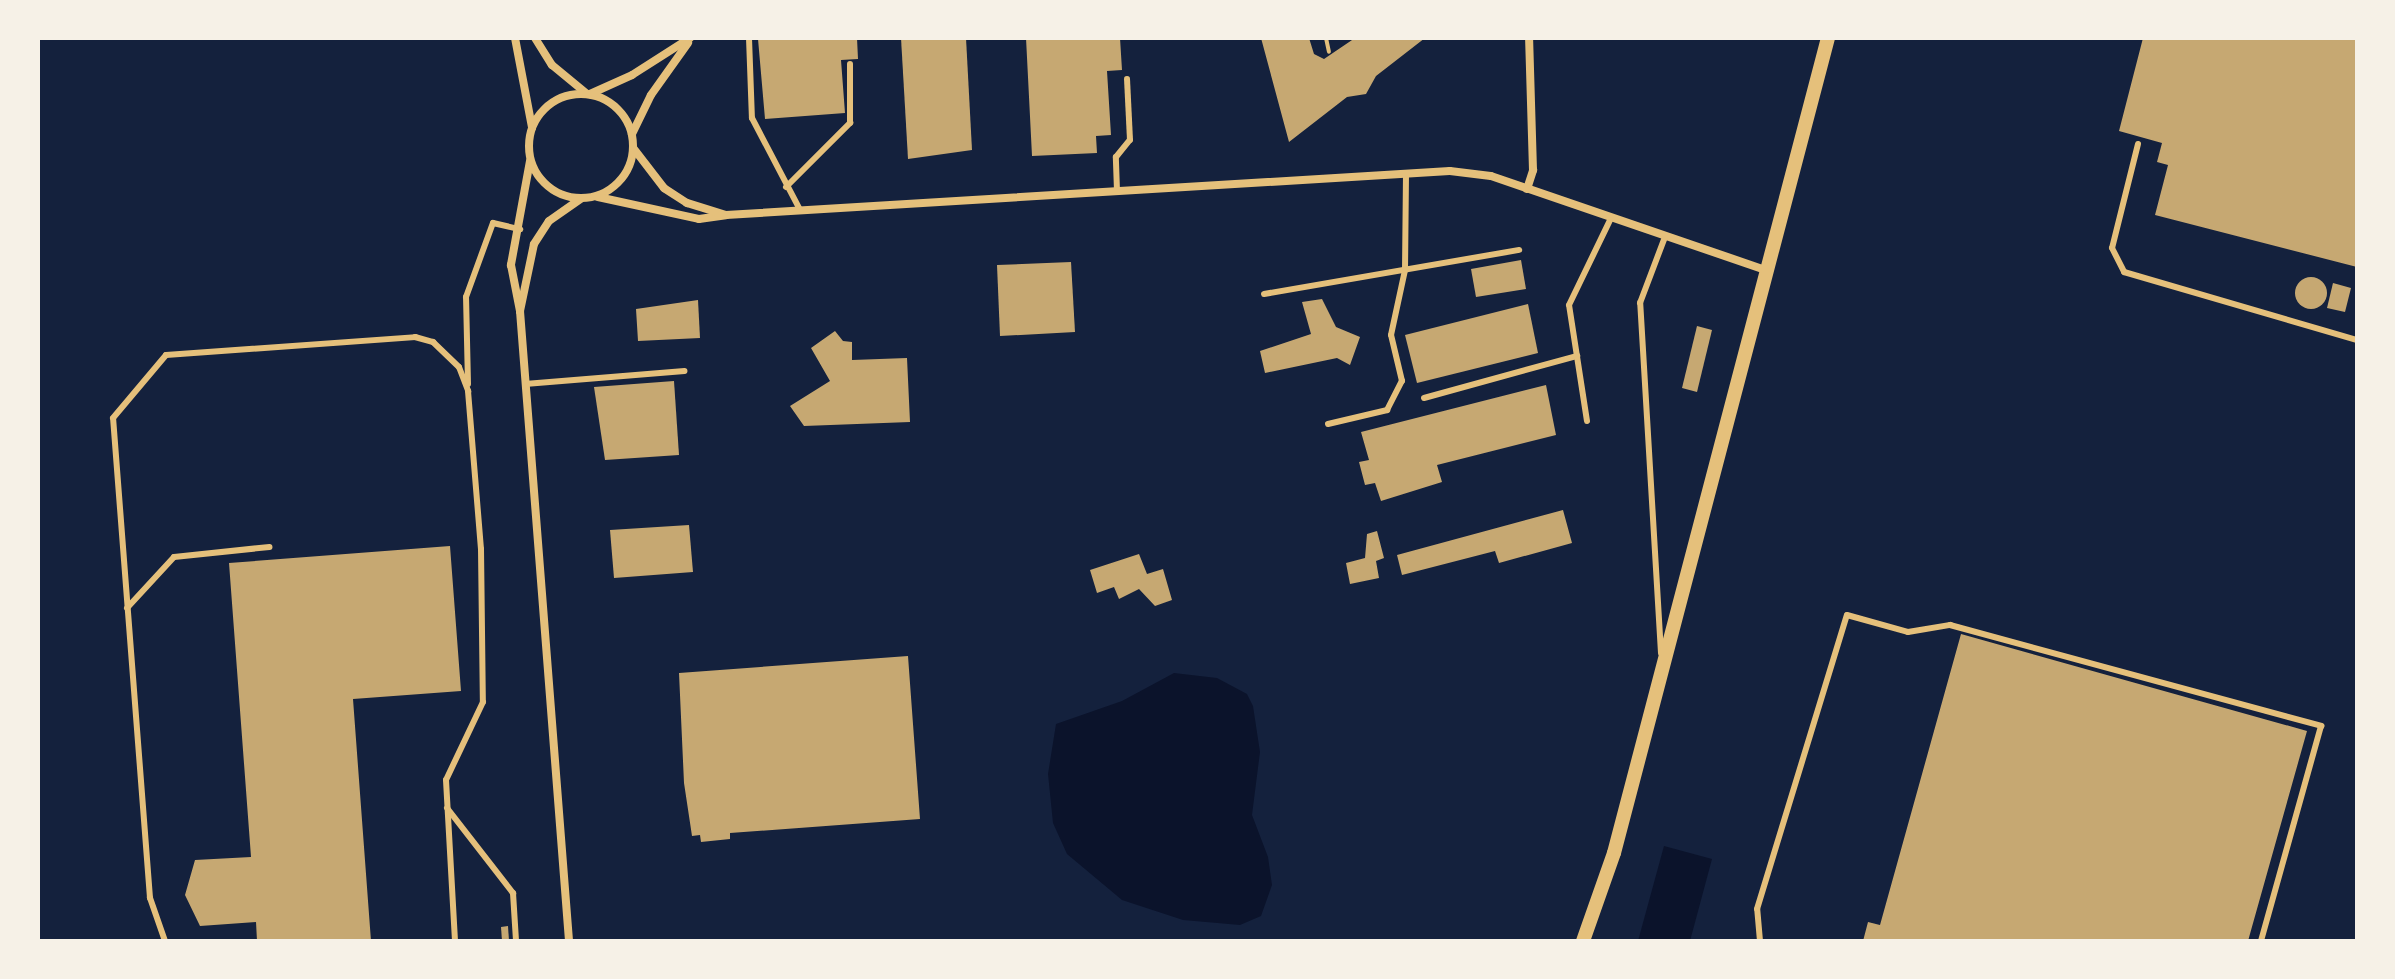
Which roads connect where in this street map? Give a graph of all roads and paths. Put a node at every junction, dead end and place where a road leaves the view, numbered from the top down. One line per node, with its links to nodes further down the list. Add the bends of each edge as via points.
1 (515, 38): 12 (street)
2 (535, 38): 11 (street, via 552,65)
3 (690, 38): 11 (street, via 632,75); 13 (street)
4 (749, 38): 18 (lane, via 752,118)
5 (1326, 38): 8 (path)
6 (1529, 38): 19 (street, via 1533,170)
7 (1828, 38): 30 (street)
8 (1329, 52)
9 (850, 64): 18 (lane, via 850,123)
10 (1127, 79): 20 (lane, via 1130,140 1116,157)
11 (588, 94): 12 (street, via 553,101); 13 (street, via 618,109)
12 (532, 127): 16 (street)
13 (632, 134): 15 (street)
14 (2138, 144): 33 (lane, via 2112,248 2124,272)
15 (634, 149): 21 (street, via 623,178); 24 (street, via 664,188 687,203)
16 (530, 161): 22 (street, via 549,188); 26 (street)
17 (1406, 174): 19 (street, via 1491,176); 20 (street); 29 (lane)
18 (786, 187): 23 (lane)
19 (1527, 189): 25 (street)
20 (1117, 191): 23 (street)
21 (597, 196): 22 (street); 24 (street, via 699,219)
22 (581, 199): 32 (street, via 549,221 534,244)
23 (800, 210): 24 (street)
24 (726, 215)
25 (1611, 218): 27 (street); 34 (lane, via 1569,305)
26 (520, 229): 32 (street, via 511,265); 37 (lane, via 493,223 466,297)
27 (1665, 237): 30 (street); 43 (lane, via 1640,303)
28 (1519, 250): 29 (lane)
29 (1405, 270): 31 (lane); 40 (lane, via 1391,335 1402,381 1387,410)
30 (1765, 270): 43 (street)
31 (1264, 294)
32 (520, 311): 36 (street)
33 (2357, 340)
34 (1577, 356): 38 (lane); 39 (lane)
35 (684, 371): 36 (lane)
36 (525, 384): 48 (street)
37 (468, 391): 42 (lane, via 459,367 433,342 415,337 166,355 113,418); 44 (lane, via 481,549 483,702 446,780)
38 (1424, 398)
39 (1587, 421)
40 (1328, 424)
41 (269, 547): 42 (lane, via 174,557)
42 (127, 608): 45 (lane, via 150,898)
43 (1662, 668): 49 (street, via 1614,853)
44 (446, 807): 46 (lane); 47 (lane, via 513,893)
45 (165, 941)
46 (455, 941)
47 (516, 941)
48 (569, 941)
49 (1583, 941)
50 (1760, 941): 51 (lane, via 1757,909 1847,615 1908,632 1950,625 2321,726)
51 (2261, 941)

